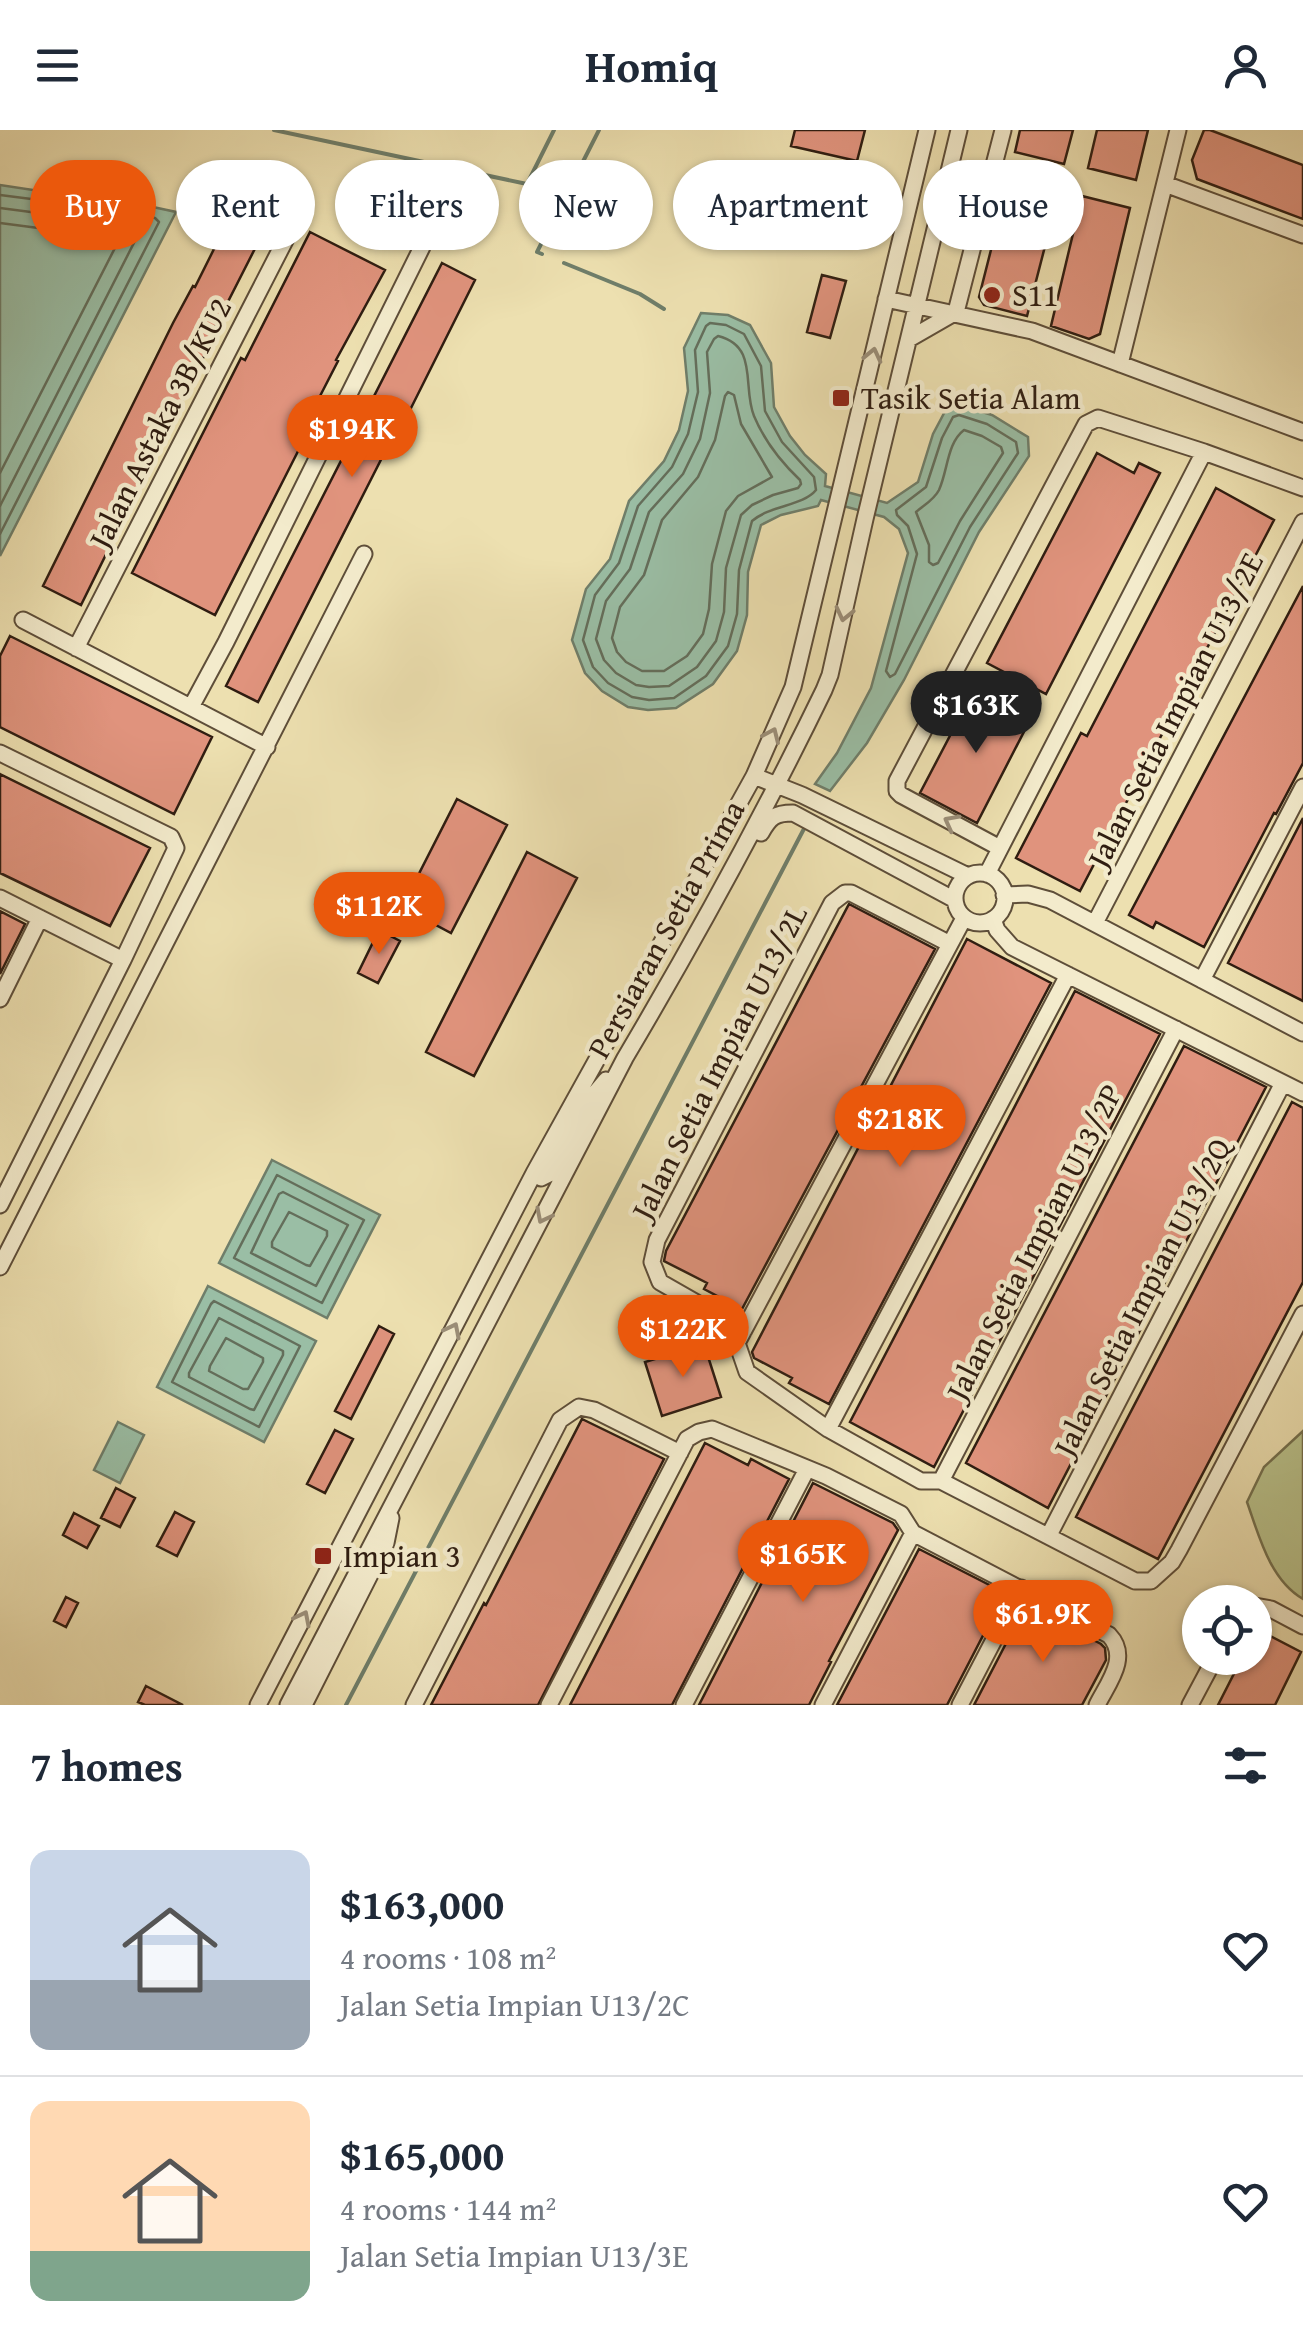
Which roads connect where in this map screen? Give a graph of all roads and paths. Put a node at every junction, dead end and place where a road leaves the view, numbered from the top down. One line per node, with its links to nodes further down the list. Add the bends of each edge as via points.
1 (927, 130): 10 (street, Persiaran Setia Prima)
2 (959, 130): 9 (street, Persiaran Setia Prima)
3 (1003, 130): 12 (street)
4 (1178, 130): 5 (street)
5 (1165, 184): 6 (street); 14 (street)
6 (1303, 235)
7 (280, 250): 21 (street, Jalan Astaka 3B/KU2)
8 (421, 250): 23 (street)
9 (922, 282): 11 (street, Persiaran Setia Prima); 12 (street)
10 (886, 298): 11 (street); 26 (street, Persiaran Setia Prima, one-way to 10, via 793,687)
11 (917, 304): 12 (street); 13 (street, Persiaran Setia Prima)
12 (956, 312): 13 (street); 14 (street, via 1032,330)
13 (908, 339): 22 (street, Persiaran Setia Prima, one-way to 22)
14 (1120, 364): 15 (street)
15 (1303, 432)
16 (1204, 452): 17 (street); 31 (street); 31 (street, one-way to 16, via 901,796 897,781 1086,424 1098,418)
17 (1303, 488)
18 (1303, 522): 41 (street, Jalan Setia Impian U13/2E)
19 (364, 554): 24 (street)
20 (22, 620): 21 (street)
21 (76, 648): 23 (street)
22 (824, 690): 27 (street, Persiaran Setia Prima); 29 (street, via 824,714 795,772)
23 (191, 706): 24 (street)
24 (267, 747): 55 (street)
25 (0, 753): 44 (street, via 174,840 176,853)
26 (754, 776): 27 (street); 53 (street, Persiaran Setia Prima)
27 (778, 786): 29 (street); 43 (street, Persiaran Setia Prima)
28 (1303, 787): 46 (street)
29 (802, 795): 30 (street)
30 (906, 847): 32 (street); 34 (street)
31 (1000, 848): 33 (street)
32 (895, 868): 37 (street); 43 (street, via 793,813 778,813 711,927)
33 (987, 874): 34 (street); 35 (street)
34 (968, 876): 37 (street)
35 (1004, 895): 40 (street); 41 (street, via 1050,900)
36 (0, 898): 38 (street)
37 (955, 900): 39 (street)
38 (40, 918): 44 (street); 47 (street)
39 (964, 918): 40 (street); 42 (street)
40 (993, 919): 45 (street, via 1012,947)
41 (1095, 924): 46 (street)
42 (950, 944): 57 (street); 57 (street, Jalan Setia Impian U13/2L, via 851,893 832,904 657,1240 652,1262 660,1282)
43 (686, 955): 50 (street, Persiaran Setia Prima)
44 (124, 960): 54 (street)
45 (1068, 975): 48 (street); 58 (street)
46 (1202, 980): 49 (street)
47 (0, 998)
48 (1176, 1030): 51 (street); 61 (street, Jalan Setia Impian U13/2P)
49 (1303, 1034)
50 (625, 1058): 53 (street, via 590,1099 550,1174); 62 (street, Persiaran Setia Prima, one-way to 62)
51 (1283, 1084): 52 (street); 64 (street, Jalan Setia Impian U13/2Q)
52 (1303, 1094)
53 (534, 1173): 69 (street, Persiaran Setia Prima, one-way to 53)
54 (0, 1204)
55 (0, 1266)
56 (1303, 1314): 64 (street, via 1163,1572 1151,1581 1136,1580)
57 (741, 1337): 58 (street, via 747,1372)
58 (828, 1429): 61 (street, via 922,1482)
59 (683, 1446): 60 (street, via 712,1429); 72 (street, via 594,1410 579,1407 560,1420); 73 (street)
60 (808, 1469): 63 (street, via 900,1514); 74 (street)
61 (941, 1481): 64 (street)
62 (393, 1504): 70 (street, Persiaran Setia Prima); 71 (street, via 386,1542)
63 (914, 1533): 65 (street); 75 (street)
64 (1049, 1535)
65 (1021, 1588): 76 (street); 77 (street, via 1115,1641 1116,1668)
66 (1272, 1610): 67 (street)
67 (1303, 1626)
68 (1205, 1675): 78 (street)
69 (258, 1705)
70 (288, 1705)
71 (304, 1705)
72 (414, 1705)
73 (549, 1705)
74 (684, 1705)
75 (823, 1705)
76 (960, 1705)
77 (1096, 1705)
78 (1190, 1705)

